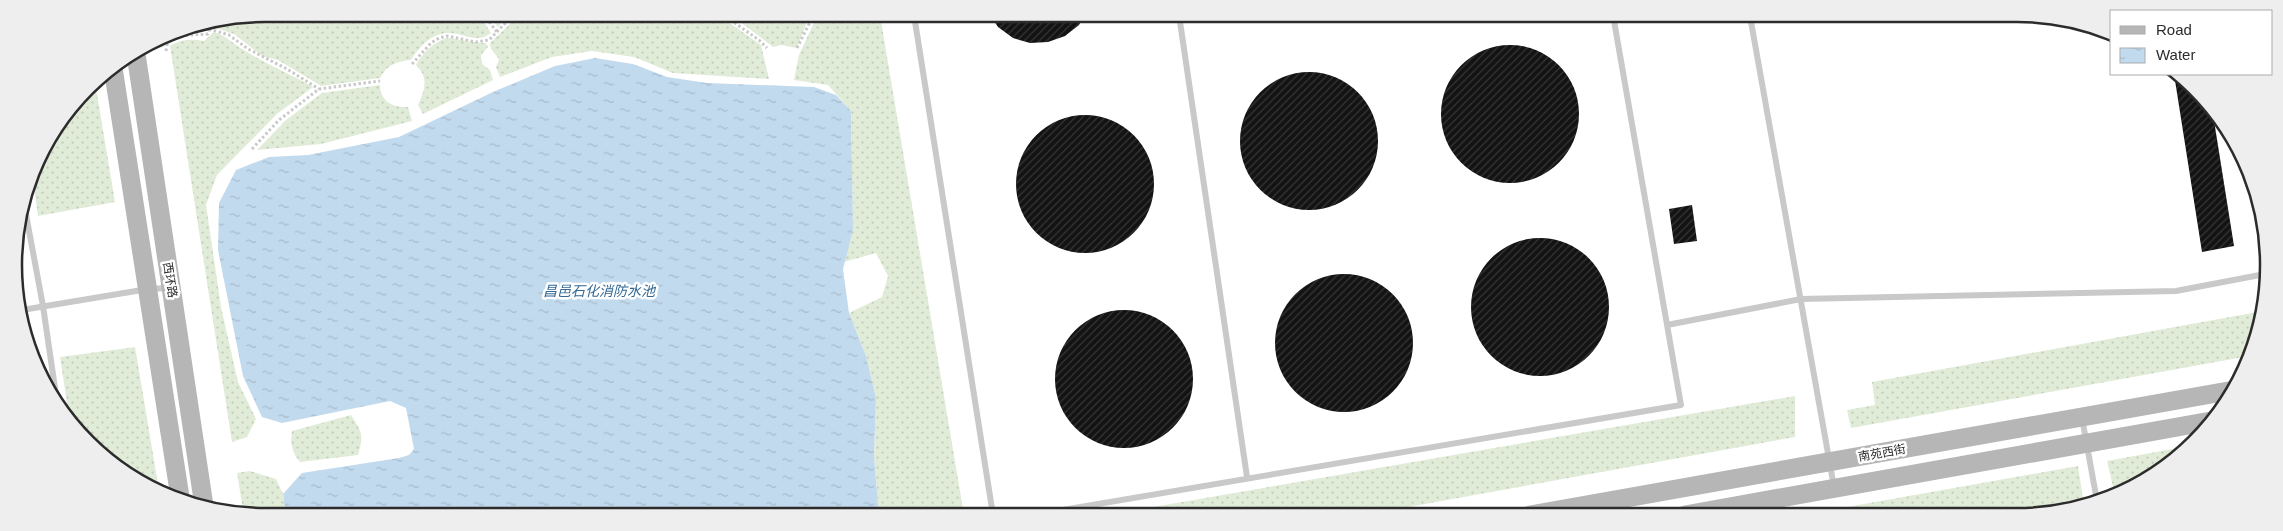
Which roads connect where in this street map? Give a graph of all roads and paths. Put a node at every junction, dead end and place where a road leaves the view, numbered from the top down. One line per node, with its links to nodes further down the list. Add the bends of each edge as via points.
1 (489, 22): 11 (path)
2 (506, 22): 11 (path)
3 (733, 22): 14 (path)
4 (810, 22): 15 (path)
5 (915, 22): 42 (lane)
6 (1180, 22): 37 (lane)
7 (1614, 22): 30 (lane)
8 (1751, 22): 27 (lane)
9 (213, 28): 21 (path)
10 (209, 29): 12 (path, via 208,34)
11 (497, 32): 18 (path, via 489,40 476,42 448,36 439,38 431,42)
12 (186, 35)
13 (167, 44): 16 (path)
14 (767, 48)
15 (797, 48)
16 (166, 51)
17 (137, 59): 25 (main road, 西环路)
18 (412, 64)
19 (114, 76): 26 (main road, 西环路)
20 (380, 81): 21 (path)
21 (319, 89): 22 (path, via 279,120)
22 (252, 149)
23 (27, 219): 28 (lane)
24 (2260, 275): 27 (lane, via 2176,291)
25 (171, 288): 26 (lane); 41 (main road, 西环路)
26 (148, 289): 28 (lane); 39 (main road, 西环路)
27 (1801, 300): 30 (lane); 36 (lane)
28 (43, 306): 29 (lane); 31 (lane)
29 (27, 309)
30 (1667, 325): 37 (lane, via 1681,405)
31 (55, 386)
32 (2225, 392): 33 (main road, 南苑西街)
33 (2082, 417): 35 (lane); 36 (main road, 南苑西街)
34 (2203, 423): 35 (main road)
35 (2088, 443): 38 (main road); 40 (lane)
36 (1830, 462): 38 (lane); 44 (main road, 南苑西街)
37 (1247, 478): 43 (lane)
38 (1834, 488): 45 (main road)
39 (179, 493)
40 (2096, 496)
41 (203, 500)
42 (992, 508)
43 (1074, 508)
44 (1570, 508)
45 (1724, 508)

